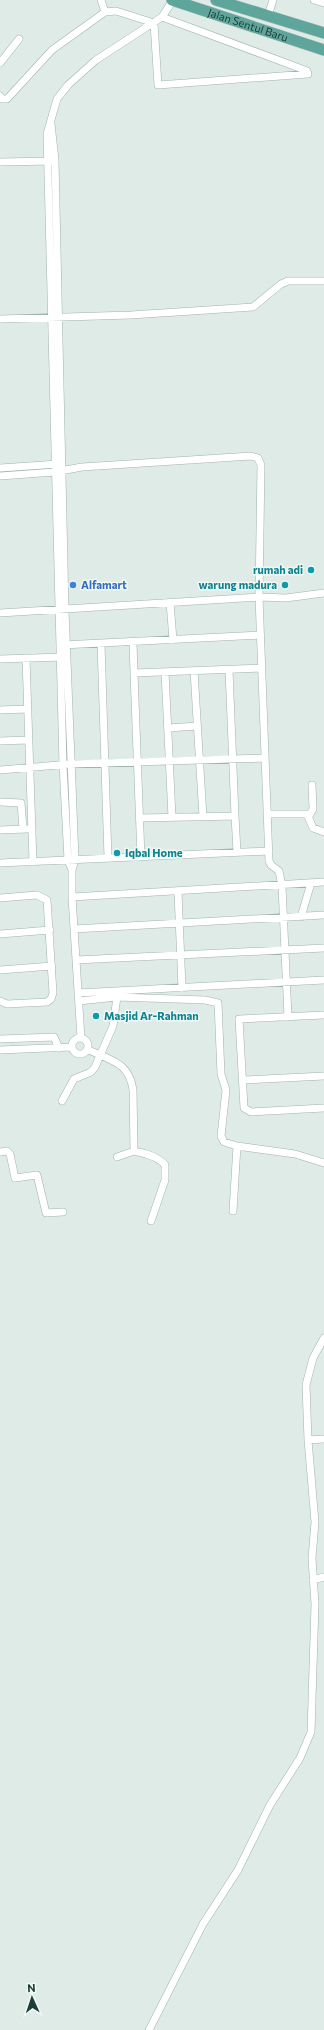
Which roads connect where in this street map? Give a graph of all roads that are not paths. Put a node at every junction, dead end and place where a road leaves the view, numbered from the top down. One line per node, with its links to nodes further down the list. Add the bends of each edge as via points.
1 (101, 0): 7 (street)
2 (172, 0): 9 (street); 12 (main road, Jalan Sentul Baru)
3 (216, 0): 8 (main road, Jalan Sentul Baru)
4 (273, 0): 10 (street)
5 (314, 0): 6 (street)
6 (324, 3)
7 (105, 12): 11 (street, via 116,11); 18 (street, via 52,50 7,99)
8 (256, 12): 10 (main road, Jalan Sentul Baru); 12 (main road)
9 (162, 17): 11 (street); 11 (street, via 307,71 308,74 158,85)
10 (270, 17): 13 (main road); 14 (main road, Jalan Sentul Baru)
11 (154, 23): 19 (street, via 96,60 68,85 57,99 51,124)
12 (252, 26): 13 (main road, Jalan Sentul Baru)
13 (268, 32): 16 (main road, Jalan Sentul Baru)
14 (324, 33)
15 (19, 39): 17 (street)
16 (324, 50)
17 (0, 64)
18 (0, 96)
19 (51, 161): 20 (street); 22 (street)
20 (0, 162)
21 (324, 281): 22 (street, via 288,281 253,307)
22 (55, 318): 23 (street); 25 (street)
23 (0, 319)
24 (0, 468): 25 (street)
25 (58, 468): 26 (street); 28 (street, via 251,456 258,458 261,465); 30 (street)
26 (0, 476)
27 (324, 593): 28 (street, via 286,598)
28 (259, 597): 29 (street); 32 (street)
29 (170, 602): 30 (street); 33 (street)
30 (62, 611): 31 (street); 36 (street)
31 (0, 613)
32 (260, 636): 33 (street); 40 (street)
33 (173, 640): 34 (street)
34 (133, 642): 35 (street); 44 (street)
35 (101, 644): 36 (street); 56 (street)
36 (63, 645): 37 (street)
37 (63, 657): 38 (street); 57 (street)
38 (26, 658): 39 (street); 45 (street)
39 (0, 659)
40 (261, 668): 41 (street); 51 (street)
41 (229, 670): 42 (street); 52 (street)
42 (194, 671): 43 (street); 47 (street)
43 (165, 672): 44 (street); 48 (street)
44 (134, 674): 55 (street)
45 (27, 709): 46 (street); 49 (street)
46 (0, 710)
47 (198, 726): 48 (street); 53 (street)
48 (168, 728): 54 (street)
49 (28, 740): 50 (street); 58 (street)
50 (0, 741)
51 (265, 758): 52 (street); 62 (street)
52 (233, 759): 53 (street); 63 (street)
53 (199, 760): 54 (street); 66 (street)
54 (170, 761): 55 (street); 65 (street)
55 (138, 762): 56 (street); 67 (street)
56 (106, 763): 57 (street); 74 (street)
57 (67, 764): 58 (street); 75 (street)
58 (29, 768): 59 (street); 68 (street)
59 (0, 770)
60 (312, 785): 64 (street, via 313,809)
61 (0, 802): 68 (street, via 21,803)
62 (267, 814): 64 (street); 71 (street)
63 (234, 816): 66 (street); 72 (street)
64 (309, 816): 70 (street, via 312,828)
65 (172, 817): 66 (street); 67 (street)
66 (203, 817)
67 (140, 818): 73 (street)
68 (27, 829): 69 (street); 76 (street)
69 (0, 830)
70 (324, 832)
71 (269, 851): 72 (street); 80 (street, via 270,864 279,871)
72 (237, 852): 73 (street)
73 (141, 857): 74 (street)
74 (108, 858): 75 (street)
75 (72, 860): 76 (street); 82 (street)
76 (33, 862): 77 (street)
77 (0, 863)
78 (324, 882): 79 (street)
79 (310, 883): 80 (street); 85 (street)
80 (282, 886): 81 (street); 86 (street)
81 (178, 892): 82 (street); 87 (street)
82 (72, 897): 88 (street)
83 (0, 898): 89 (street, via 37,895 45,898 48,900)
84 (324, 915): 85 (street)
85 (301, 916): 86 (street)
86 (282, 918): 87 (street); 92 (street)
87 (179, 924): 88 (street); 93 (street)
88 (74, 929): 94 (street)
89 (50, 930): 90 (street); 95 (street)
90 (0, 934)
91 (324, 948): 92 (street)
92 (284, 949): 93 (street); 98 (street)
93 (182, 956): 94 (street); 99 (street)
94 (76, 960): 100 (street)
95 (52, 966): 96 (street); 102 (street, via 53,993 48,1002 7,1004)
96 (0, 970)
97 (324, 980): 98 (street)
98 (286, 982): 99 (street); 105 (street)
99 (182, 988): 100 (street)
100 (78, 993): 103 (street)
101 (117, 997): 103 (street); 112 (street, via 113,1026); 117 (street, via 205,1000 218,1003 221,1074 226,1090 221,1136 224,1142)
102 (0, 1001)
103 (79, 1001): 106 (street)
104 (324, 1015): 105 (street)
105 (288, 1017): 114 (street, via 235,1019)
106 (81, 1038): 108 (street, via 73,1042); 111 (street, via 87,1042)
107 (1, 1039): 109 (street, via 54,1037); 110 (street)
108 (72, 1047): 109 (street); 111 (street, via 74,1052 79,1054)
109 (59, 1048): 110 (street)
110 (2, 1050)
111 (87, 1050): 112 (street)
112 (100, 1056): 115 (street, via 91,1072 74,1079); 118 (street, via 119,1063 132,1080)
113 (324, 1076): 114 (street)
114 (244, 1080): 116 (street, via 246,1111)
115 (62, 1100)
116 (324, 1108)
117 (237, 1146): 121 (street, via 295,1154); 122 (street)
118 (134, 1151): 120 (street); 124 (street, via 149,1155 165,1165 165,1180)
119 (0, 1152): 123 (street, via 7,1151 10,1154 15,1178 37,1175 46,1213)
120 (117, 1157)
121 (324, 1163)
122 (233, 1211)
123 (63, 1212)
124 (151, 1221)
125 (324, 1338): 127 (street, via 314,1358 306,1385)
126 (324, 1439): 127 (street)
127 (308, 1440): 129 (street, via 315,1522)
128 (324, 1577): 129 (street)
129 (313, 1580): 130 (street, via 315,1604 312,1717 307,1743 270,1805 238,1870 203,1924)
130 (149, 2030)

